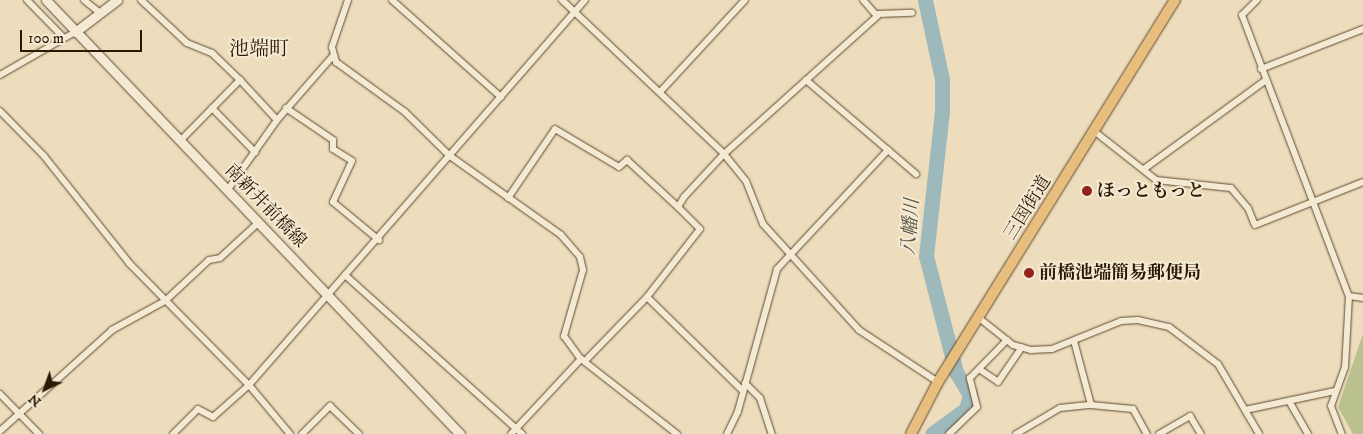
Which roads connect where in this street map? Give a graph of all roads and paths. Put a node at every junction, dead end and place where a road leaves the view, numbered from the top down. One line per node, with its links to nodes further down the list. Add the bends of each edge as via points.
1 (27, 0): 20 (street)
2 (46, 0): 19 (main road, 南新井前橋線)
3 (84, 0): 16 (street)
4 (117, 0): 16 (main road)
5 (142, 0): 24 (street, via 187,43 212,53)
6 (348, 0): 21 (street)
7 (392, 0): 28 (street)
8 (562, 0): 14 (street)
9 (585, 0): 14 (street)
10 (744, 0): 27 (street)
11 (863, 0): 17 (street)
12 (1175, 0): 33 (main road, 三国街道)
13 (1256, 0): 22 (street, via 1242,15)
14 (575, 11): 27 (street); 28 (street)
15 (912, 13): 17 (street)
16 (101, 14): 19 (main road)
17 (878, 14): 25 (street)
18 (1363, 29): 22 (street)
19 (75, 32): 20 (street); 34 (main road, 南新井前橋線)
20 (64, 38): 23 (street)
21 (332, 57): 30 (street); 38 (street, via 362,84 406,112)
22 (1261, 70): 26 (street)
23 (0, 76)
24 (240, 80): 29 (street); 32 (street)
25 (806, 80): 35 (street); 37 (street)
26 (1266, 80): 39 (street); 44 (street)
27 (660, 92): 37 (street)
28 (501, 97): 38 (street)
29 (212, 108): 34 (street); 36 (street)
30 (286, 108): 32 (street); 47 (street, via 333,140 333,149 352,161 333,202)
31 (0, 111): 54 (street, via 44,156)
32 (277, 120): 36 (street)
33 (1094, 131): 39 (street); 55 (main road, 三国街道)
34 (180, 141): 42 (main road, 南新井前橋線)
35 (888, 150): 40 (street); 48 (street, via 850,187 818,231)
36 (255, 152): 42 (street)
37 (724, 154): 45 (street); 48 (street, via 746,181 763,224)
38 (450, 156): 43 (street); 47 (street)
39 (1144, 169): 44 (street, via 1156,180 1231,188 1248,208 1255,225)
40 (916, 174)
41 (1363, 182): 44 (street)
42 (227, 191): 46 (main road, 南新井前橋線)
43 (508, 198): 45 (street, via 555,128 619,167 627,160); 59 (street, via 561,235 580,257 583,270 564,336)
44 (1312, 201): 51 (street)
45 (678, 207): 52 (street, via 700,229)
46 (258, 223): 50 (main road, 南新井前橋線); 54 (street, via 220,258 209,260)
47 (379, 240): 49 (street)
48 (789, 256): 61 (street, via 859,330); 62 (street, via 777,269)
49 (344, 275): 50 (street); 71 (street)
50 (326, 294): 63 (street); 78 (main road, 南新井前橋線)
51 (1349, 296): 53 (street); 65 (street, via 1345,367)
52 (646, 297): 59 (street); 64 (street)
53 (1363, 298)
54 (165, 301): 63 (street); 70 (street, via 112,330)
55 (979, 318): 56 (street); 61 (main road, 三国街道)
56 (1007, 340): 58 (street); 60 (street)
57 (1074, 341): 58 (street, via 1052,349); 68 (street); 69 (street, via 1121,321 1138,320 1169,328 1218,364)
58 (1022, 347): 60 (street, via 998,382 993,383)
59 (583, 360): 71 (street); 81 (street)
60 (979, 369): 85 (street, via 970,378 977,400 974,413)
61 (938, 382): 84 (main road, 三国街道)
62 (745, 383): 64 (street); 83 (street, via 760,398)
63 (249, 384): 74 (street, via 213,418 198,409); 75 (street)
64 (743, 391): 82 (street)
65 (1335, 391): 67 (street); 92 (street, via 1332,406)
66 (0, 394): 70 (street)
67 (1289, 401): 69 (street); 91 (street)
68 (1091, 405): 86 (street, via 1060,408); 87 (street, via 1133,409)
69 (1245, 410): 90 (street)
70 (19, 413): 72 (street); 73 (street)
71 (516, 428): 79 (street); 80 (street)
72 (0, 431)
73 (39, 434)
74 (173, 434)
75 (290, 434)
76 (302, 434): 77 (street, via 330,406)
77 (359, 434)
78 (460, 434)
79 (511, 434)
80 (522, 434)
81 (677, 434)
82 (727, 434)
83 (772, 434)
84 (911, 434)
85 (949, 434)
86 (1016, 434)
87 (1147, 434)
88 (1160, 434): 89 (street, via 1190,416)
89 (1201, 434)
90 (1259, 434)
91 (1308, 434)
92 (1342, 434)

